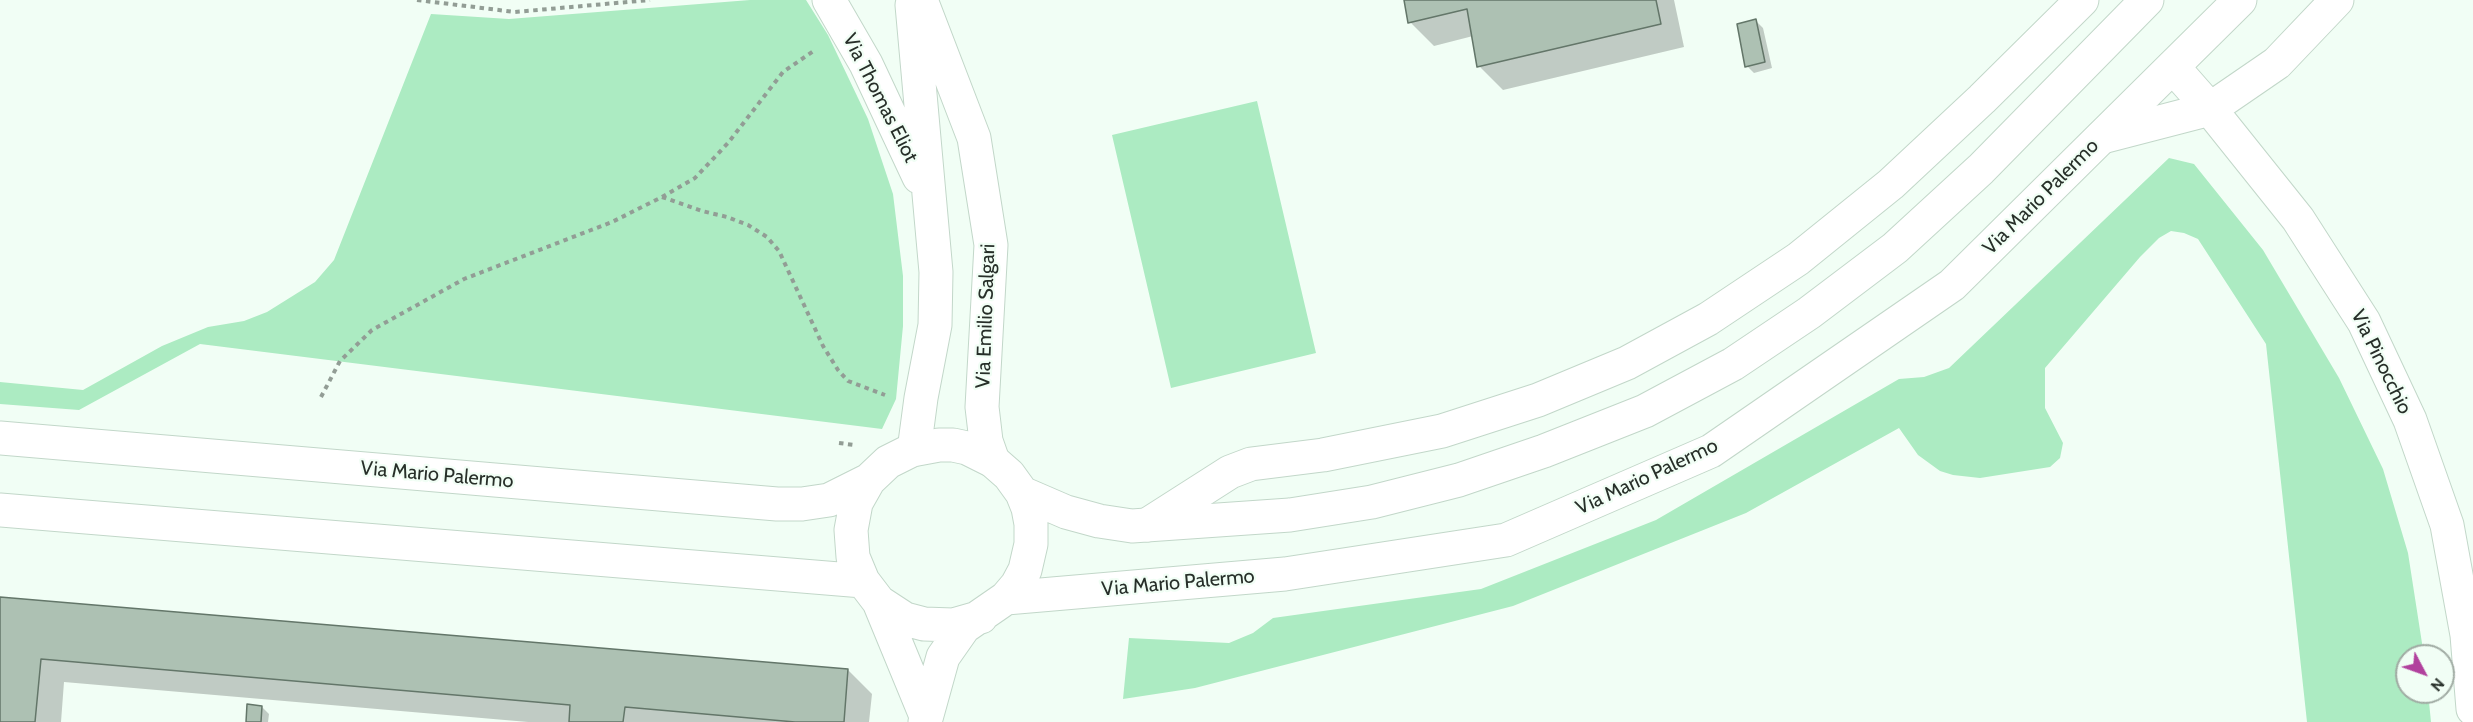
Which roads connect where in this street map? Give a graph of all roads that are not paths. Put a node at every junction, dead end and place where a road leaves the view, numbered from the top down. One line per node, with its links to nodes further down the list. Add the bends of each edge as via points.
1 (829, 0): 11 (street, Via Thomas Eliot, via 866,64)
2 (912, 0): 11 (street)
3 (921, 0): 14 (street, Via Emilio Salgari, via 974,138 991,245 982,408)
4 (2082, 0): 18 (street, via 1891,184 1798,259 1708,319 1627,363 1528,403 1442,431 1323,455 1251,464 1230,472)
5 (2147, 0): 18 (street, via 1981,169 1895,248 1733,364 1645,411 1459,480 1372,502 1290,515)
6 (2240, 0): 8 (street, Via Mario Palermo)
7 (2337, 0): 9 (street, via 2277,63)
8 (2173, 67): 9 (street, Via Pinocchio); 10 (street, Via Mario Palermo)
9 (2210, 109): 10 (street); 21 (street, Via Pinocchio, via 2298,219 2364,322 2410,420 2446,525 2467,634)
10 (2102, 137): 20 (street, Via Mario Palermo, via 1952,285 1711,451 1506,540 1285,574)
11 (928, 196): 13 (street, via 936,272 935,325)
12 (0, 438): 15 (street, Via Mario Palermo, via 777,504 830,500)
13 (912, 450): 14 (street, via 939,444 967,448); 15 (street, via 888,462)
14 (993, 461): 16 (street)
15 (869, 480): 19 (street, via 856,503 850,530 853,557)
16 (1022, 493): 18 (street, via 1099,522); 20 (street, via 1031,524 1025,570)
17 (0, 510): 19 (street)
18 (1147, 525)
19 (871, 592): 20 (street, via 905,619 924,624 953,625); 22 (street)
20 (994, 607): 22 (street, via 964,627 943,657)
21 (2473, 709)
22 (926, 719)

